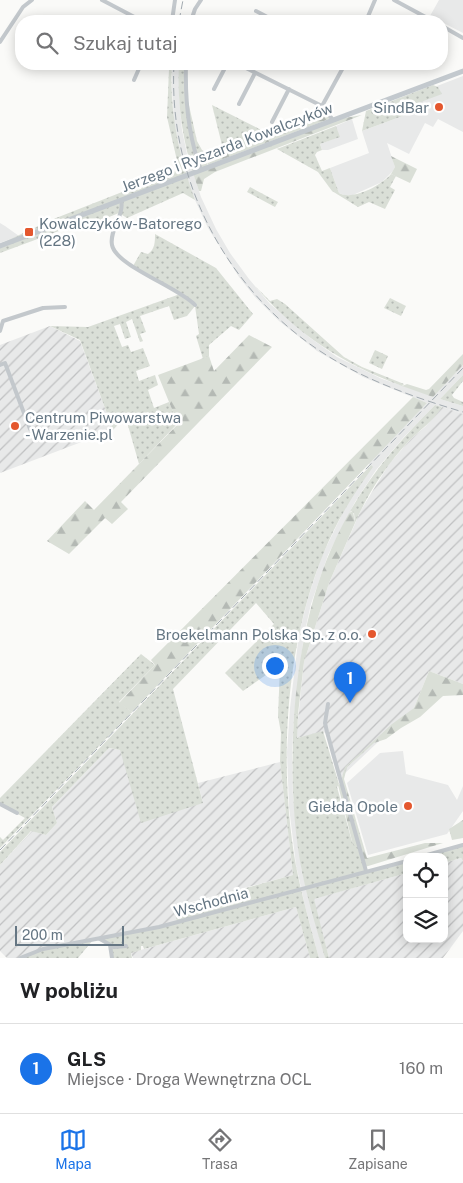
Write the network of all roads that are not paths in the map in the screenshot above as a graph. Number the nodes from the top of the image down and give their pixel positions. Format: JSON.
{"nodes":[{"id":1,"x":32,"y":0,"type":"edge"},
{"id":2,"x":102,"y":0,"type":"edge"},
{"id":3,"x":175,"y":0,"type":"edge"},
{"id":4,"x":201,"y":0,"type":"edge"},
{"id":5,"x":375,"y":0,"type":"edge"},
{"id":6,"x":394,"y":0,"type":"edge"},
{"id":7,"x":256,"y":11,"type":"dead end"},
{"id":8,"x":18,"y":15,"type":"edge"},
{"id":9,"x":131,"y":15,"type":"edge"},
{"id":10,"x":173,"y":15,"type":"edge"},
{"id":11,"x":193,"y":15,"type":"edge"},
{"id":12,"x":264,"y":15,"type":"edge"},
{"id":13,"x":369,"y":15,"type":"edge"},
{"id":14,"x":422,"y":15,"type":"edge"},
{"id":15,"x":15,"y":19,"type":"edge"},
{"id":16,"x":448,"y":29,"type":"edge"},
{"id":17,"x":463,"y":38,"type":"edge"},
{"id":18,"x":0,"y":42,"type":"edge"},
{"id":19,"x":138,"y":70,"type":"edge"},
{"id":20,"x":186,"y":70,"type":"edge"},
{"id":21,"x":224,"y":70,"type":"edge"},
{"id":22,"x":249,"y":70,"type":"edge"},
{"id":23,"x":342,"y":70,"type":"edge"},
{"id":24,"x":463,"y":71,"type":"edge"},
{"id":25,"x":255,"y":73,"type":"junction"},
{"id":26,"x":134,"y":80,"type":"dead end"},
{"id":27,"x":214,"y":89,"type":"dead end"},
{"id":28,"x":288,"y":90,"type":"junction"},
{"id":29,"x":239,"y":104,"type":"dead end"},
{"id":30,"x":322,"y":106,"type":"junction"},
{"id":31,"x":333,"y":120,"type":"junction"},
{"id":32,"x":272,"y":122,"type":"dead end"},
{"id":33,"x":199,"y":171,"type":"junction"},
{"id":34,"x":121,"y":200,"type":"junction"},
{"id":35,"x":0,"y":246,"type":"edge"},
{"id":36,"x":195,"y":305,"type":"dead end"},
{"id":37,"x":65,"y":307,"type":"dead end"},
{"id":38,"x":0,"y":331,"type":"edge"},
{"id":39,"x":0,"y":365,"type":"edge"},
{"id":40,"x":30,"y":429,"type":"dead end"},
{"id":41,"x":328,"y":704,"type":"dead end"},
{"id":42,"x":0,"y":804,"type":"edge"},
{"id":43,"x":17,"y":813,"type":"dead end"},
{"id":44,"x":463,"y":845,"type":"edge"},
{"id":45,"x":434,"y":853,"type":"edge"},
{"id":46,"x":403,"y":861,"type":"edge"},
{"id":47,"x":366,"y":871,"type":"junction"},
{"id":48,"x":100,"y":939,"type":"junction"},
{"id":49,"x":110,"y":946,"type":"junction"},
{"id":50,"x":126,"y":946,"type":"dead end"},
{"id":51,"x":20,"y":958,"type":"edge"},
{"id":52,"x":112,"y":958,"type":"edge"}],
"edges":[{"from":1,"to":8,"type":"street"},
{"from":2,"to":9,"type":"street"},
{"from":3,"to":10,"type":"street"},
{"from":4,"to":11,"type":"street"},
{"from":5,"to":13,"type":"street"},
{"from":6,"to":14,"type":"street"},
{"from":7,"to":12,"type":"street"},
{"from":15,"to":18,"type":"street"},
{"from":16,"to":17,"type":"street"},
{"from":19,"to":26,"type":"street"},
{"from":20,"to":33,"type":"street"},
{"from":21,"to":27,"type":"street"},
{"from":22,"to":25,"type":"street"},
{"from":23,"to":30,"type":"street"},
{"from":24,"to":31,"type":"main road","name":"Jerzego i Ryszarda Kowalczyków"},
{"from":25,"to":28,"type":"street"},
{"from":25,"to":29,"type":"street"},
{"from":28,"to":30,"type":"street"},
{"from":28,"to":32,"type":"street"},
{"from":30,"to":31,"type":"street"},
{"from":31,"to":33,"type":"main road","name":"Jerzego i Ryszarda Kowalczyków"},
{"from":33,"to":34,"type":"main road","name":"Jerzego i Ryszarda Kowalczyków"},
{"from":34,"to":35,"type":"main road","name":"Jerzego i Ryszarda Kowalczyków"},
{"from":34,"to":36,"type":"street"},
{"from":37,"to":38,"type":"street"},
{"from":39,"to":40,"type":"street"},
{"from":41,"to":47,"type":"street"},
{"from":42,"to":43,"type":"street"},
{"from":44,"to":45,"type":"street"},
{"from":46,"to":47,"type":"street","name":"Wschodnia"},
{"from":47,"to":48,"type":"street","name":"Wschodnia"},
{"from":48,"to":49,"type":"street"},
{"from":48,"to":51,"type":"street","name":"Wschodnia"},
{"from":49,"to":50,"type":"street"},
{"from":49,"to":52,"type":"street"}]}
